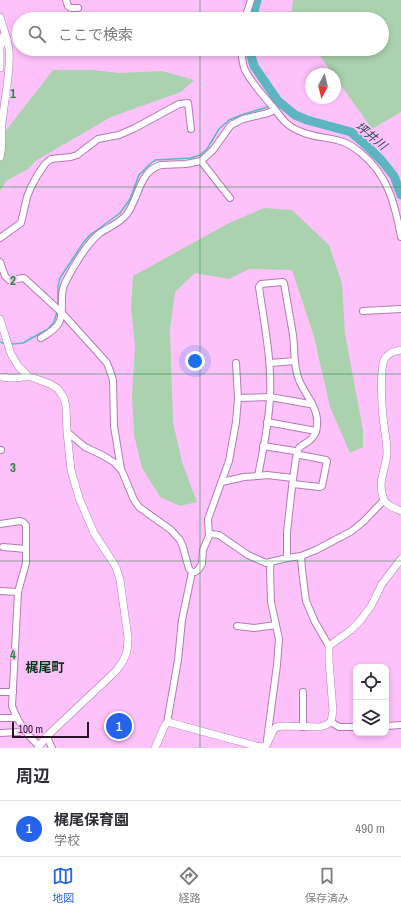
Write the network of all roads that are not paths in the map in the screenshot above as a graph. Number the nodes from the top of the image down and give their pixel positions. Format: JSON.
{"nodes":[{"id":1,"x":66,"y":0,"type":"edge"},
{"id":2,"x":251,"y":0,"type":"edge"},
{"id":3,"x":78,"y":8,"type":"dead end"},
{"id":4,"x":247,"y":12,"type":"edge"},
{"id":5,"x":0,"y":17,"type":"edge"},
{"id":6,"x":4,"y":37,"type":"edge"},
{"id":7,"x":242,"y":56,"type":"edge"},
{"id":8,"x":0,"y":68,"type":"edge"},
{"id":9,"x":274,"y":109,"type":"junction"},
{"id":10,"x":191,"y":129,"type":"dead end"},
{"id":11,"x":0,"y":157,"type":"edge"},
{"id":12,"x":201,"y":161,"type":"junction"},
{"id":13,"x":230,"y":198,"type":"dead end"},
{"id":14,"x":401,"y":237,"type":"edge"},
{"id":15,"x":0,"y":238,"type":"edge"},
{"id":16,"x":0,"y":262,"type":"edge"},
{"id":17,"x":401,"y":309,"type":"edge"},
{"id":18,"x":363,"y":311,"type":"dead end"},
{"id":19,"x":61,"y":312,"type":"junction"},
{"id":20,"x":0,"y":319,"type":"edge"},
{"id":21,"x":41,"y":338,"type":"dead end"},
{"id":22,"x":401,"y":350,"type":"edge"},
{"id":23,"x":295,"y":361,"type":"junction"},
{"id":24,"x":236,"y":363,"type":"dead end"},
{"id":25,"x":270,"y":363,"type":"junction"},
{"id":26,"x":28,"y":376,"type":"junction"},
{"id":27,"x":0,"y":377,"type":"edge"},
{"id":28,"x":238,"y":398,"type":"junction"},
{"id":29,"x":270,"y":398,"type":"junction"},
{"id":30,"x":312,"y":403,"type":"junction"},
{"id":31,"x":267,"y":422,"type":"junction"},
{"id":32,"x":316,"y":431,"type":"junction"},
{"id":33,"x":67,"y":432,"type":"junction"},
{"id":34,"x":264,"y":446,"type":"junction"},
{"id":35,"x":297,"y":453,"type":"junction"},
{"id":36,"x":121,"y":469,"type":"junction"},
{"id":37,"x":258,"y":476,"type":"junction"},
{"id":38,"x":293,"y":481,"type":"junction"},
{"id":39,"x":222,"y":482,"type":"junction"},
{"id":40,"x":384,"y":500,"type":"junction"},
{"id":41,"x":401,"y":511,"type":"edge"},
{"id":42,"x":0,"y":524,"type":"edge"},
{"id":43,"x":209,"y":536,"type":"junction"},
{"id":44,"x":3,"y":547,"type":"dead end"},
{"id":45,"x":26,"y":549,"type":"junction"},
{"id":46,"x":301,"y":556,"type":"junction"},
{"id":47,"x":287,"y":558,"type":"junction"},
{"id":48,"x":401,"y":559,"type":"edge"},
{"id":49,"x":271,"y":562,"type":"junction"},
{"id":50,"x":192,"y":572,"type":"junction"},
{"id":51,"x":0,"y":591,"type":"edge"},
{"id":52,"x":18,"y":592,"type":"junction"},
{"id":53,"x":276,"y":625,"type":"junction"},
{"id":54,"x":237,"y":626,"type":"dead end"},
{"id":55,"x":329,"y":646,"type":"junction"},
{"id":56,"x":0,"y":692,"type":"edge"},
{"id":57,"x":13,"y":692,"type":"junction"},
{"id":58,"x":304,"y":692,"type":"dead end"},
{"id":59,"x":0,"y":718,"type":"edge"},
{"id":60,"x":17,"y":718,"type":"junction"},
{"id":61,"x":331,"y":722,"type":"junction"},
{"id":62,"x":167,"y":723,"type":"junction"},
{"id":63,"x":401,"y":725,"type":"edge"},
{"id":64,"x":389,"y":726,"type":"edge"},
{"id":65,"x":303,"y":727,"type":"junction"},
{"id":66,"x":353,"y":727,"type":"edge"},
{"id":67,"x":24,"y":730,"type":"junction"},
{"id":68,"x":0,"y":733,"type":"edge"},
{"id":69,"x":46,"y":737,"type":"junction"},
{"id":70,"x":38,"y":747,"type":"edge"},
{"id":71,"x":266,"y":747,"type":"edge"},
{"id":72,"x":52,"y":748,"type":"edge"},
{"id":73,"x":155,"y":748,"type":"edge"}],
"edges":[{"from":1,"to":3,"type":"street"},
{"from":2,"to":4,"type":"street"},
{"from":5,"to":6,"type":"street"},
{"from":6,"to":8,"type":"street"},
{"from":6,"to":11,"type":"street"},
{"from":7,"to":9,"type":"street"},
{"from":9,"to":12,"type":"street"},
{"from":9,"to":14,"type":"street"},
{"from":10,"to":15,"type":"street"},
{"from":12,"to":13,"type":"street"},
{"from":12,"to":19,"type":"street"},
{"from":16,"to":19,"type":"street"},
{"from":17,"to":18,"type":"street"},
{"from":19,"to":21,"type":"street"},
{"from":19,"to":36,"type":"street"},
{"from":20,"to":26,"type":"street"},
{"from":22,"to":40,"type":"street"},
{"from":23,"to":25,"type":"street"},
{"from":23,"to":25,"type":"street"},
{"from":23,"to":30,"type":"street"},
{"from":24,"to":28,"type":"street"},
{"from":25,"to":29,"type":"street"},
{"from":26,"to":27,"type":"street"},
{"from":26,"to":33,"type":"street"},
{"from":28,"to":29,"type":"street"},
{"from":28,"to":39,"type":"street"},
{"from":29,"to":30,"type":"street"},
{"from":29,"to":31,"type":"street"},
{"from":30,"to":32,"type":"street"},
{"from":31,"to":32,"type":"street"},
{"from":31,"to":34,"type":"street"},
{"from":32,"to":35,"type":"street"},
{"from":33,"to":36,"type":"street"},
{"from":33,"to":69,"type":"street"},
{"from":34,"to":35,"type":"street"},
{"from":34,"to":37,"type":"street"},
{"from":35,"to":38,"type":"street"},
{"from":35,"to":38,"type":"street"},
{"from":36,"to":50,"type":"street"},
{"from":37,"to":38,"type":"street"},
{"from":37,"to":39,"type":"street"},
{"from":38,"to":47,"type":"street"},
{"from":39,"to":43,"type":"street"},
{"from":40,"to":41,"type":"street"},
{"from":40,"to":46,"type":"street"},
{"from":42,"to":45,"type":"street"},
{"from":43,"to":49,"type":"street"},
{"from":43,"to":50,"type":"street"},
{"from":44,"to":45,"type":"street"},
{"from":45,"to":52,"type":"street"},
{"from":46,"to":47,"type":"street"},
{"from":46,"to":55,"type":"street"},
{"from":47,"to":49,"type":"street"},
{"from":48,"to":55,"type":"street"},
{"from":49,"to":53,"type":"street"},
{"from":50,"to":62,"type":"street"},
{"from":51,"to":52,"type":"street"},
{"from":52,"to":57,"type":"street"},
{"from":53,"to":54,"type":"street"},
{"from":53,"to":71,"type":"street"},
{"from":55,"to":61,"type":"street"},
{"from":56,"to":57,"type":"street"},
{"from":57,"to":60,"type":"street"},
{"from":58,"to":65,"type":"street"},
{"from":59,"to":60,"type":"street"},
{"from":60,"to":67,"type":"street"},
{"from":61,"to":65,"type":"street"},
{"from":61,"to":66,"type":"street"},
{"from":62,"to":71,"type":"street"},
{"from":62,"to":73,"type":"street"},
{"from":63,"to":64,"type":"street"},
{"from":65,"to":71,"type":"street"},
{"from":67,"to":68,"type":"street"},
{"from":67,"to":70,"type":"street"},
{"from":69,"to":70,"type":"street"},
{"from":69,"to":72,"type":"street"}]}
